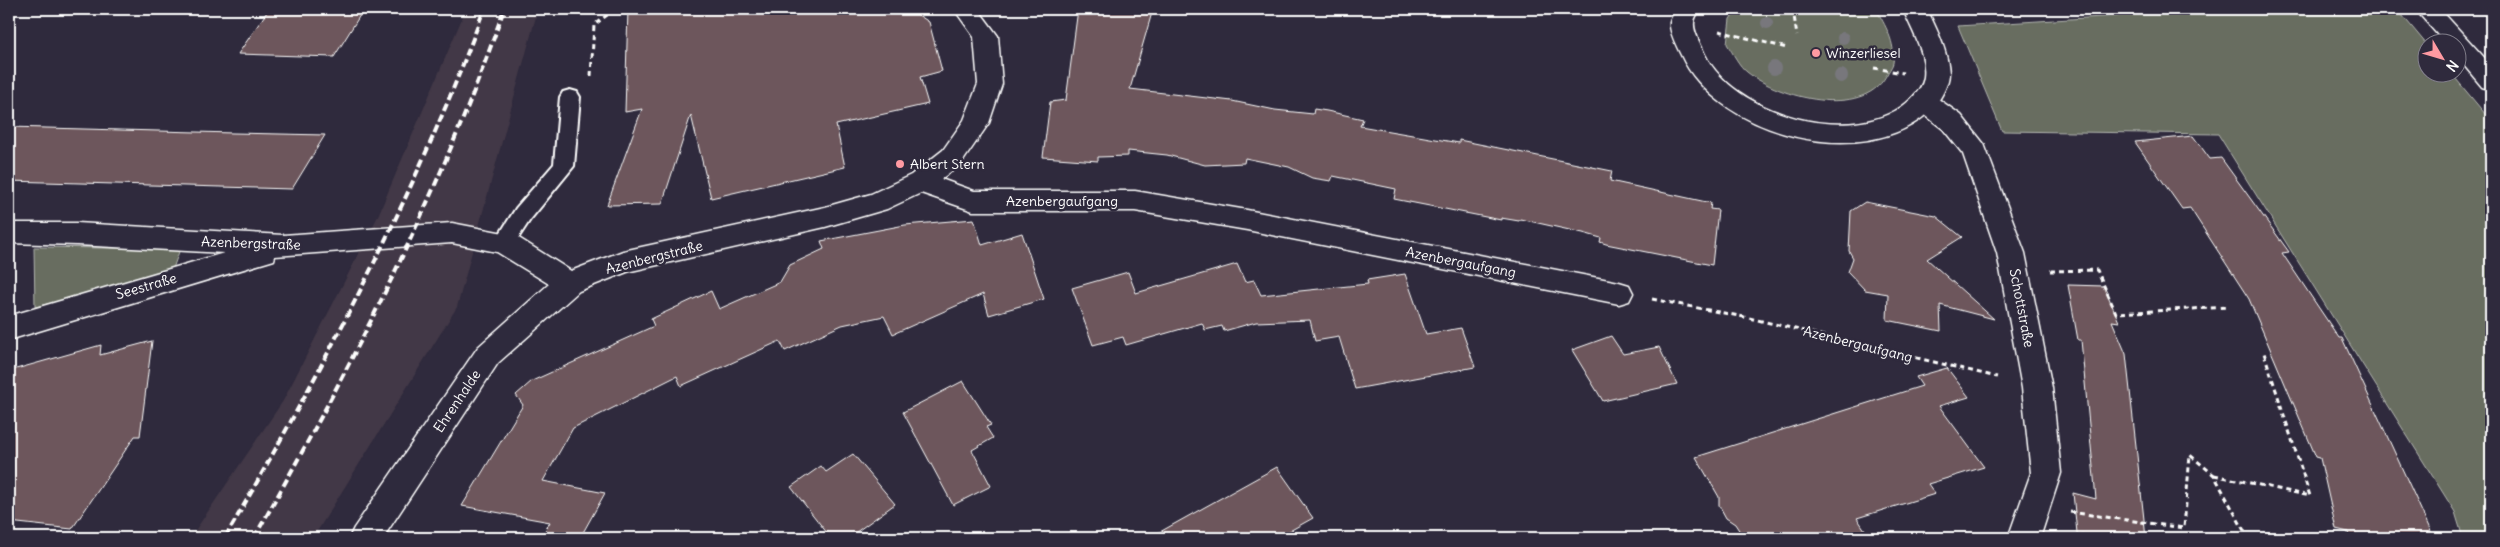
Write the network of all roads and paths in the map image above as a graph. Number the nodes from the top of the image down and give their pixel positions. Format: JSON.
{"nodes":[{"id":1,"x":615,"y":9,"type":"edge"},
{"id":2,"x":966,"y":9,"type":"edge"},
{"id":3,"x":1688,"y":9,"type":"edge"},
{"id":4,"x":1793,"y":9,"type":"edge"},
{"id":5,"x":1915,"y":9,"type":"edge"},
{"id":6,"x":2427,"y":9,"type":"edge"},
{"id":7,"x":1718,"y":31,"type":"dead end"},
{"id":8,"x":2447,"y":32,"type":"edge"},
{"id":9,"x":1797,"y":36,"type":"dead end"},
{"id":10,"x":1788,"y":48,"type":"dead end"},
{"id":11,"x":2468,"y":55,"type":"edge"},
{"id":12,"x":2491,"y":81,"type":"edge"},
{"id":13,"x":570,"y":96,"type":"joint"},
{"id":14,"x":1924,"y":102,"type":"junction"},
{"id":15,"x":920,"y":182,"type":"junction"},
{"id":16,"x":9,"y":233,"type":"edge"},
{"id":17,"x":504,"y":243,"type":"junction"},
{"id":18,"x":283,"y":246,"type":"junction"},
{"id":19,"x":2015,"y":272,"type":"junction"},
{"id":20,"x":569,"y":283,"type":"junction"},
{"id":21,"x":1619,"y":293,"type":"joint"},
{"id":22,"x":2228,"y":307,"type":"dead end"},
{"id":23,"x":9,"y":328,"type":"edge"},
{"id":24,"x":2264,"y":353,"type":"dead end"},
{"id":25,"x":1999,"y":378,"type":"dead end"},
{"id":26,"x":2214,"y":475,"type":"junction"},
{"id":27,"x":2035,"y":508,"type":"junction"},
{"id":28,"x":365,"y":538,"type":"edge"},
{"id":29,"x":2024,"y":538,"type":"edge"},
{"id":30,"x":2248,"y":538,"type":"edge"}],
"edges":[{"from":1,"to":13,"type":"path"},
{"from":2,"to":15,"type":"street","name":"Azenbergstraße"},
{"from":3,"to":14,"type":"street"},
{"from":4,"to":9,"type":"path"},
{"from":5,"to":14,"type":"street"},
{"from":6,"to":8,"type":"street"},
{"from":7,"to":10,"type":"path"},
{"from":11,"to":12,"type":"street"},
{"from":13,"to":17,"type":"lane"},
{"from":14,"to":19,"type":"street","name":"Schottstraße"},
{"from":15,"to":20,"type":"street","name":"Azenbergstraße"},
{"from":15,"to":21,"type":"street","name":"Azenbergaufgang"},
{"from":16,"to":18,"type":"street","name":"Azenbergstraße"},
{"from":17,"to":18,"type":"street","name":"Azenbergstraße"},
{"from":17,"to":20,"type":"street","name":"Azenbergstraße"},
{"from":18,"to":23,"type":"street","name":"Seestraße"},
{"from":19,"to":22,"type":"path"},
{"from":19,"to":27,"type":"street","name":"Schottstraße"},
{"from":20,"to":28,"type":"street","name":"Ehrenhalde"},
{"from":21,"to":25,"type":"path","name":"Azenbergaufgang"},
{"from":24,"to":26,"type":"path"},
{"from":26,"to":27,"type":"path"},
{"from":26,"to":30,"type":"path"},
{"from":27,"to":29,"type":"street","name":"Schottstraße"}]}
